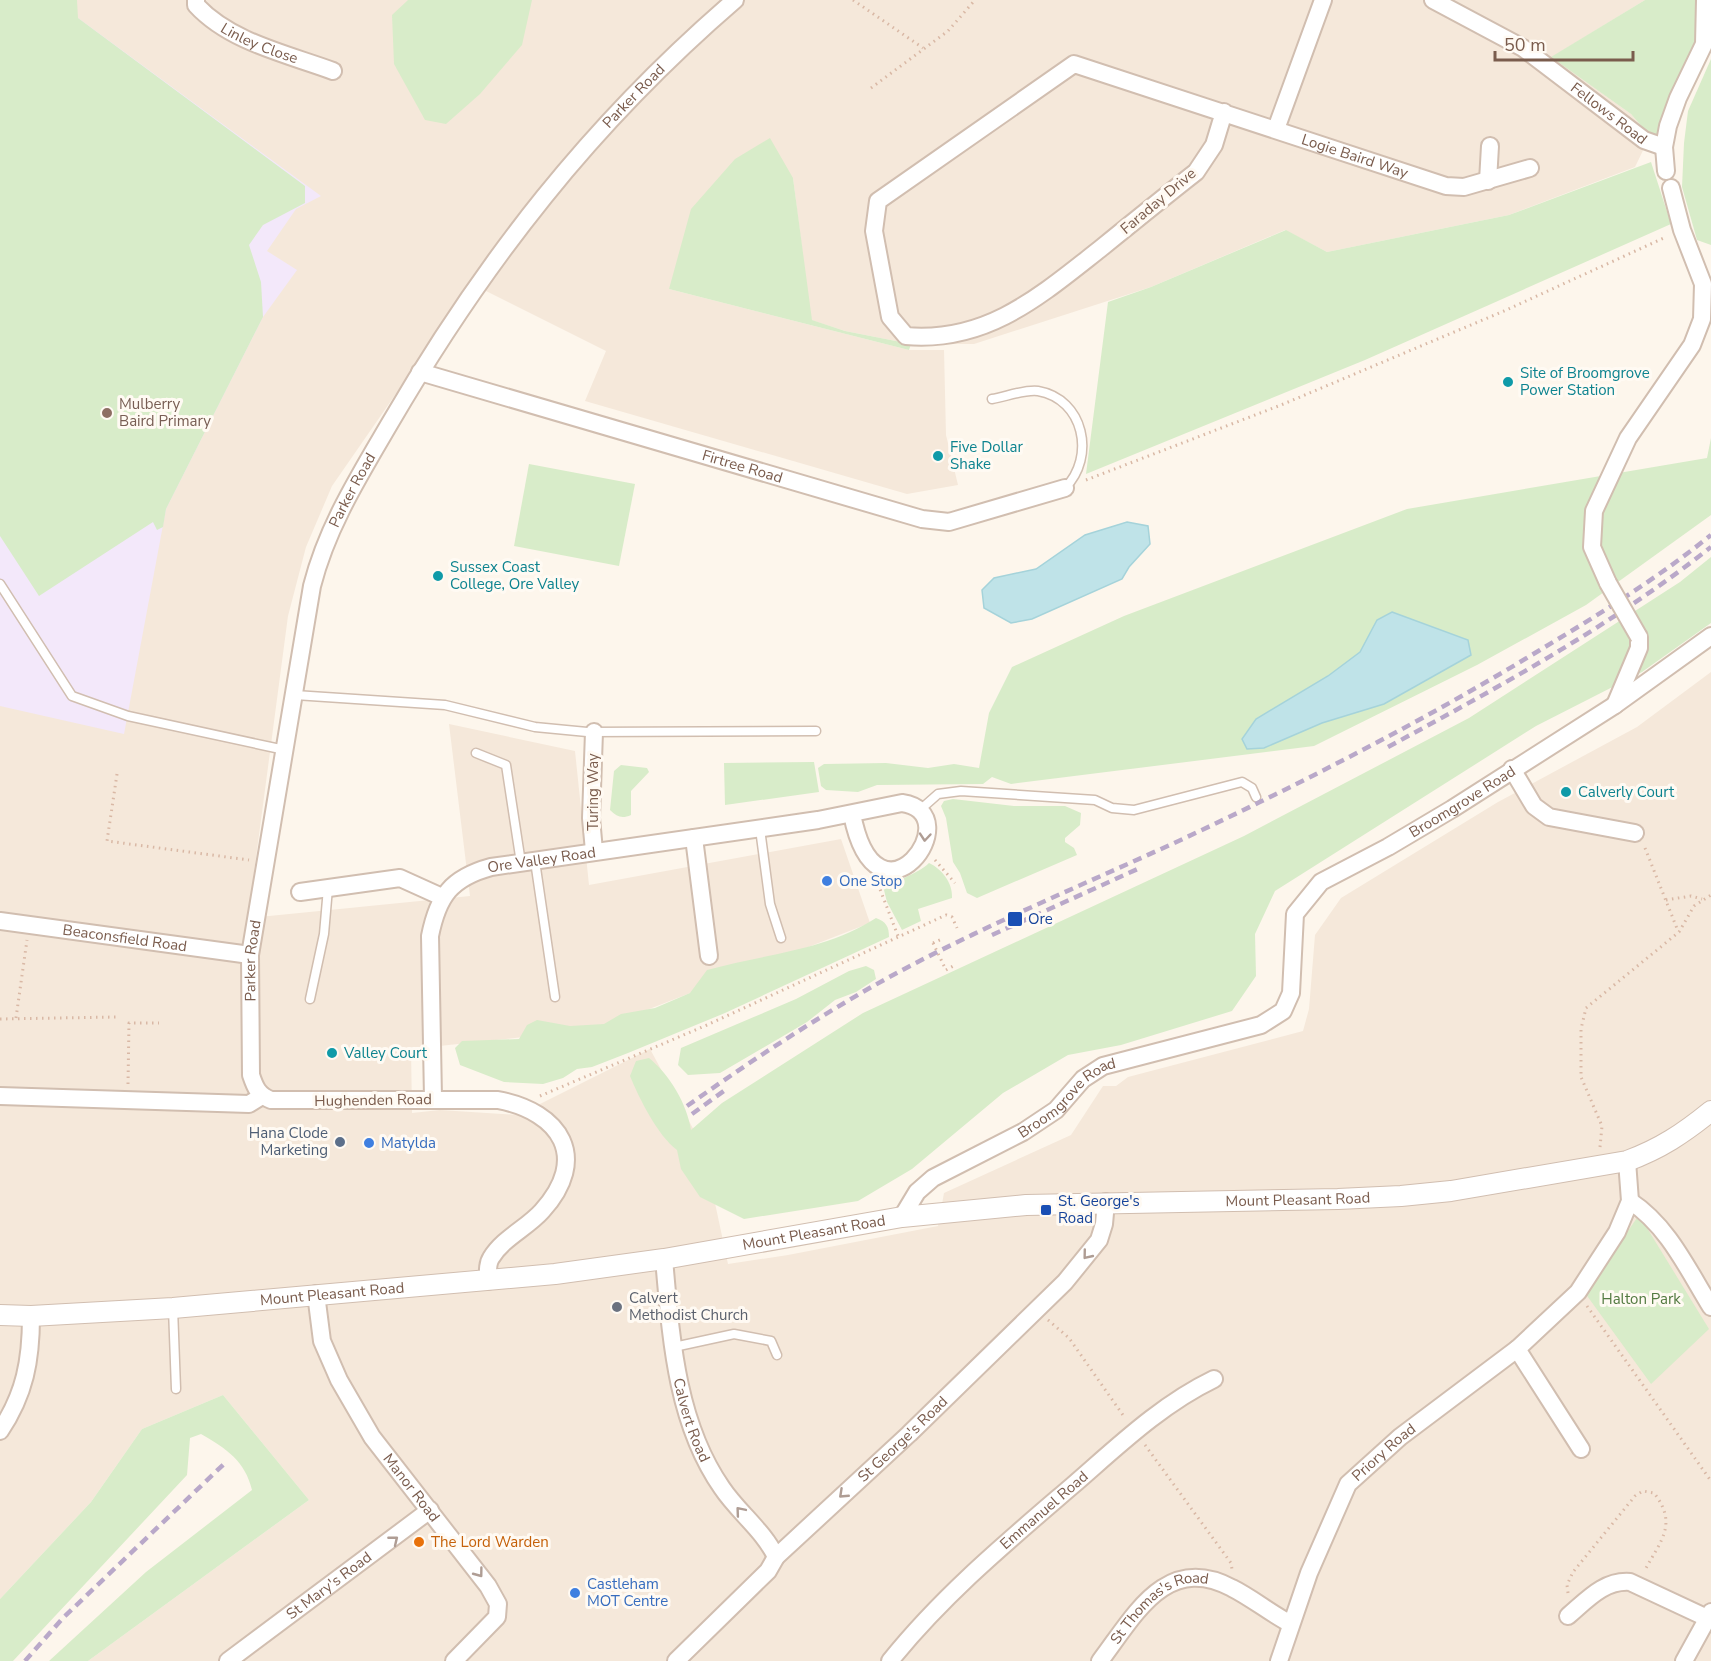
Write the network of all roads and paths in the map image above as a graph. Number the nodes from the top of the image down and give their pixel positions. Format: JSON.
{"nodes":[{"id":1,"x":196,"y":0,"type":"edge"},
{"id":2,"x":735,"y":0,"type":"edge"},
{"id":3,"x":853,"y":0,"type":"edge"},
{"id":4,"x":975,"y":0,"type":"edge"},
{"id":5,"x":1323,"y":0,"type":"edge"},
{"id":6,"x":1433,"y":0,"type":"edge"},
{"id":7,"x":1705,"y":0,"type":"edge"},
{"id":8,"x":923,"y":48,"type":"junction"},
{"id":9,"x":333,"y":71,"type":"dead end"},
{"id":10,"x":871,"y":88,"type":"dead end"},
{"id":11,"x":1224,"y":112,"type":"junction"},
{"id":12,"x":1276,"y":129,"type":"junction"},
{"id":13,"x":1490,"y":146,"type":"dead end"},
{"id":14,"x":1664,"y":147,"type":"junction"},
{"id":15,"x":1530,"y":168,"type":"dead end"},
{"id":16,"x":1666,"y":171,"type":"dead end"},
{"id":17,"x":1488,"y":181,"type":"junction"},
{"id":18,"x":1671,"y":188,"type":"dead end"},
{"id":19,"x":1682,"y":230,"type":"junction"},
{"id":20,"x":420,"y":372,"type":"junction"},
{"id":21,"x":992,"y":399,"type":"dead end"},
{"id":22,"x":1065,"y":488,"type":"junction"},
{"id":23,"x":0,"y":584,"type":"edge"},
{"id":24,"x":1711,"y":636,"type":"edge"},
{"id":25,"x":295,"y":695,"type":"junction"},
{"id":26,"x":1615,"y":705,"type":"junction"},
{"id":27,"x":816,"y":731,"type":"dead end"},
{"id":28,"x":594,"y":732,"type":"junction"},
{"id":29,"x":285,"y":750,"type":"junction"},
{"id":30,"x":476,"y":753,"type":"dead end"},
{"id":31,"x":1512,"y":769,"type":"junction"},
{"id":32,"x":117,"y":774,"type":"dead end"},
{"id":33,"x":1256,"y":797,"type":"dead end"},
{"id":34,"x":921,"y":809,"type":"junction"},
{"id":35,"x":852,"y":814,"type":"junction"},
{"id":36,"x":760,"y":829,"type":"junction"},
{"id":37,"x":1635,"y":833,"type":"joint"},
{"id":38,"x":694,"y":838,"type":"junction"},
{"id":39,"x":594,"y":851,"type":"junction"},
{"id":40,"x":922,"y":851,"type":"junction"},
{"id":41,"x":265,"y":862,"type":"junction"},
{"id":42,"x":528,"y":862,"type":"junction"},
{"id":43,"x":879,"y":867,"type":"junction"},
{"id":44,"x":955,"y":884,"type":"dead end"},
{"id":45,"x":328,"y":888,"type":"junction"},
{"id":46,"x":300,"y":892,"type":"dead end"},
{"id":47,"x":1711,"y":895,"type":"edge"},
{"id":48,"x":442,"y":897,"type":"junction"},
{"id":49,"x":1702,"y":899,"type":"junction"},
{"id":50,"x":1666,"y":900,"type":"junction"},
{"id":51,"x":0,"y":921,"type":"edge"},
{"id":52,"x":28,"y":925,"type":"junction"},
{"id":53,"x":957,"y":928,"type":"dead end"},
{"id":54,"x":1679,"y":932,"type":"junction"},
{"id":55,"x":898,"y":937,"type":"junction"},
{"id":56,"x":781,"y":938,"type":"dead end"},
{"id":57,"x":942,"y":939,"type":"dead end"},
{"id":58,"x":250,"y":955,"type":"junction"},
{"id":59,"x":709,"y":956,"type":"dead end"},
{"id":60,"x":955,"y":965,"type":"dead end"},
{"id":61,"x":555,"y":997,"type":"dead end"},
{"id":62,"x":310,"y":999,"type":"dead end"},
{"id":63,"x":116,"y":1017,"type":"dead end"},
{"id":64,"x":16,"y":1018,"type":"junction"},
{"id":65,"x":0,"y":1019,"type":"edge"},
{"id":66,"x":159,"y":1023,"type":"dead end"},
{"id":67,"x":0,"y":1096,"type":"edge"},
{"id":68,"x":262,"y":1096,"type":"junction"},
{"id":69,"x":433,"y":1098,"type":"junction"},
{"id":70,"x":128,"y":1101,"type":"junction"},
{"id":71,"x":522,"y":1104,"type":"junction"},
{"id":72,"x":1711,"y":1111,"type":"edge"},
{"id":73,"x":1627,"y":1161,"type":"junction"},
{"id":74,"x":1598,"y":1167,"type":"junction"},
{"id":75,"x":1630,"y":1201,"type":"junction"},
{"id":76,"x":1106,"y":1202,"type":"junction"},
{"id":77,"x":902,"y":1217,"type":"junction"},
{"id":78,"x":664,"y":1259,"type":"junction"},
{"id":79,"x":488,"y":1281,"type":"junction"},
{"id":80,"x":1578,"y":1292,"type":"junction"},
{"id":81,"x":316,"y":1294,"type":"junction"},
{"id":82,"x":1711,"y":1307,"type":"edge"},
{"id":83,"x":173,"y":1308,"type":"junction"},
{"id":84,"x":0,"y":1315,"type":"edge"},
{"id":85,"x":31,"y":1316,"type":"junction"},
{"id":86,"x":674,"y":1347,"type":"junction"},
{"id":87,"x":1517,"y":1349,"type":"junction"},
{"id":88,"x":777,"y":1355,"type":"dead end"},
{"id":89,"x":1214,"y":1379,"type":"dead end"},
{"id":90,"x":176,"y":1389,"type":"dead end"},
{"id":91,"x":0,"y":1431,"type":"edge"},
{"id":92,"x":1581,"y":1449,"type":"dead end"},
{"id":93,"x":1711,"y":1481,"type":"edge"},
{"id":94,"x":430,"y":1510,"type":"junction"},
{"id":95,"x":776,"y":1557,"type":"junction"},
{"id":96,"x":1638,"y":1585,"type":"junction"},
{"id":97,"x":1572,"y":1613,"type":"joint"},
{"id":98,"x":1709,"y":1615,"type":"edge"},
{"id":99,"x":1291,"y":1624,"type":"junction"},
{"id":100,"x":228,"y":1661,"type":"edge"},
{"id":101,"x":454,"y":1661,"type":"edge"},
{"id":102,"x":676,"y":1661,"type":"edge"},
{"id":103,"x":890,"y":1661,"type":"edge"},
{"id":104,"x":1100,"y":1661,"type":"edge"},
{"id":105,"x":1279,"y":1661,"type":"edge"},
{"id":106,"x":1684,"y":1661,"type":"edge"}],
"edges":[{"from":1,"to":9,"type":"street","name":"Linley Close"},
{"from":2,"to":20,"type":"street","name":"Parker Road"},
{"from":3,"to":8,"type":"path"},
{"from":4,"to":8,"type":"path"},
{"from":5,"to":12,"type":"street"},
{"from":6,"to":14,"type":"street","name":"Fellows Road"},
{"from":7,"to":14,"type":"street"},
{"from":8,"to":10,"type":"path"},
{"from":11,"to":11,"type":"street","name":"Faraday Drive"},
{"from":11,"to":12,"type":"street","name":"Logie Baird Way"},
{"from":12,"to":17,"type":"street","name":"Logie Baird Way"},
{"from":13,"to":17,"type":"street"},
{"from":14,"to":16,"type":"street"},
{"from":15,"to":17,"type":"street","name":"Logie Baird Way"},
{"from":18,"to":19,"type":"street"},
{"from":19,"to":22,"type":"path"},
{"from":19,"to":26,"type":"street","bridge":true},
{"from":20,"to":22,"type":"street","name":"Firtree Road"},
{"from":20,"to":25,"type":"street","name":"Parker Road"},
{"from":21,"to":22,"type":"lane"},
{"from":23,"to":29,"type":"lane"},
{"from":24,"to":26,"type":"street","name":"Broomgrove Road"},
{"from":25,"to":28,"type":"lane"},
{"from":25,"to":29,"type":"street","name":"Parker Road"},
{"from":26,"to":31,"type":"street","name":"Broomgrove Road"},
{"from":27,"to":28,"type":"lane"},
{"from":28,"to":39,"type":"street","name":"Turing Way"},
{"from":29,"to":41,"type":"street","name":"Parker Road"},
{"from":30,"to":42,"type":"lane"},
{"from":31,"to":37,"type":"street"},
{"from":31,"to":77,"type":"street","name":"Broomgrove Road"},
{"from":32,"to":41,"type":"path"},
{"from":33,"to":34,"type":"lane"},
{"from":34,"to":35,"type":"street","name":"Ore Valley Road"},
{"from":34,"to":40,"type":"street","one_way":true},
{"from":35,"to":36,"type":"street","name":"Ore Valley Road"},
{"from":35,"to":43,"type":"street"},
{"from":36,"to":38,"type":"street","name":"Ore Valley Road"},
{"from":36,"to":56,"type":"lane"},
{"from":37,"to":50,"type":"path"},
{"from":38,"to":39,"type":"street","name":"Ore Valley Road"},
{"from":38,"to":59,"type":"street"},
{"from":39,"to":42,"type":"street","name":"Ore Valley Road"},
{"from":40,"to":43,"type":"street"},
{"from":40,"to":44,"type":"path"},
{"from":41,"to":58,"type":"street","name":"Parker Road"},
{"from":42,"to":48,"type":"street","name":"Ore Valley Road"},
{"from":42,"to":61,"type":"lane"},
{"from":43,"to":55,"type":"path"},
{"from":45,"to":46,"type":"street"},
{"from":45,"to":48,"type":"street"},
{"from":45,"to":62,"type":"lane"},
{"from":47,"to":49,"type":"path"},
{"from":48,"to":69,"type":"street","name":"Ore Valley Road"},
{"from":49,"to":50,"type":"path"},
{"from":49,"to":54,"type":"path"},
{"from":50,"to":54,"type":"path"},
{"from":51,"to":52,"type":"street","name":"Beaconsfield Road"},
{"from":52,"to":58,"type":"street","name":"Beaconsfield Road"},
{"from":52,"to":64,"type":"path"},
{"from":53,"to":55,"type":"path"},
{"from":54,"to":74,"type":"path"},
{"from":55,"to":71,"type":"path"},
{"from":57,"to":60,"type":"path","bridge":true},
{"from":58,"to":68,"type":"street","name":"Parker Road"},
{"from":63,"to":64,"type":"path"},
{"from":64,"to":65,"type":"path"},
{"from":66,"to":70,"type":"path"},
{"from":67,"to":70,"type":"street","name":"Hughenden Road"},
{"from":68,"to":69,"type":"street","name":"Hughenden Road"},
{"from":68,"to":70,"type":"street","name":"Hughenden Road"},
{"from":69,"to":71,"type":"street","name":"Hughenden Road"},
{"from":71,"to":79,"type":"street","name":"Hughenden Road"},
{"from":72,"to":73,"type":"street"},
{"from":73,"to":74,"type":"street","name":"Mount Pleasant Road"},
{"from":73,"to":75,"type":"street","name":"Priory Road"},
{"from":74,"to":76,"type":"street","name":"Mount Pleasant Road"},
{"from":75,"to":80,"type":"street","name":"Priory Road"},
{"from":75,"to":82,"type":"street"},
{"from":76,"to":77,"type":"street","name":"Mount Pleasant Road"},
{"from":76,"to":95,"type":"street","name":"St George's Road","one_way":true},
{"from":77,"to":78,"type":"street","name":"Mount Pleasant Road"},
{"from":78,"to":79,"type":"street","name":"Mount Pleasant Road"},
{"from":78,"to":86,"type":"street","name":"Calvert Road"},
{"from":79,"to":81,"type":"street","name":"Mount Pleasant Road"},
{"from":80,"to":87,"type":"street","name":"Priory Road"},
{"from":80,"to":93,"type":"path"},
{"from":81,"to":83,"type":"street","name":"Mount Pleasant Road"},
{"from":81,"to":94,"type":"street","name":"Manor Road"},
{"from":83,"to":85,"type":"street","name":"Mount Pleasant Road"},
{"from":83,"to":90,"type":"lane"},
{"from":84,"to":85,"type":"street","name":"Mount Pleasant Road"},
{"from":85,"to":91,"type":"street"},
{"from":86,"to":88,"type":"lane"},
{"from":95,"to":86,"type":"street","name":"Calvert Road","one_way":true},
{"from":87,"to":92,"type":"street"},
{"from":87,"to":99,"type":"street","name":"Priory Road"},
{"from":89,"to":103,"type":"street","name":"Emmanuel Road"},
{"from":100,"to":94,"type":"street","name":"St Mary's Road","one_way":true},
{"from":94,"to":101,"type":"street","name":"Manor Road","one_way":true},
{"from":95,"to":102,"type":"street","name":"St George's Road"},
{"from":96,"to":97,"type":"street"},
{"from":96,"to":97,"type":"path"},
{"from":96,"to":98,"type":"street"},
{"from":98,"to":106,"type":"street"},
{"from":99,"to":104,"type":"street","name":"St Thomas's Road"},
{"from":99,"to":105,"type":"street","name":"Priory Road"}]}
